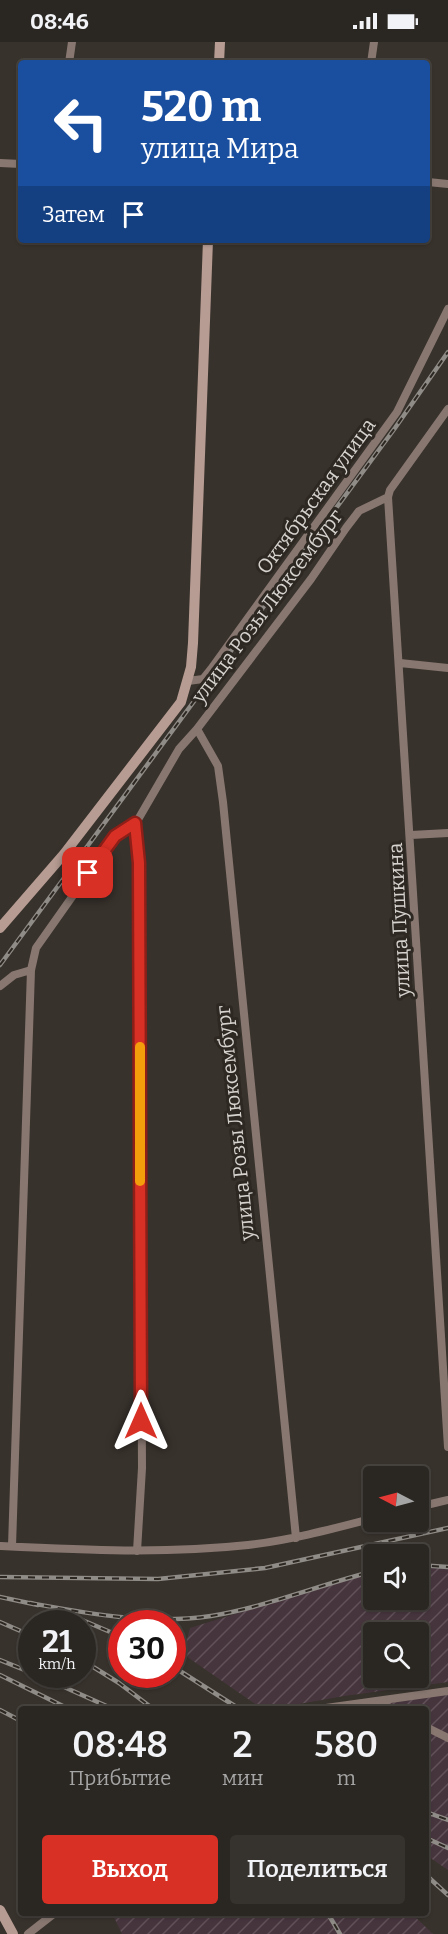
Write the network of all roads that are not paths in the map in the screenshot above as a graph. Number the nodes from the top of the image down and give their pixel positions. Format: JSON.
{"nodes":[{"id":1,"x":72,"y":42,"type":"edge"},
{"id":2,"x":220,"y":42,"type":"edge"},
{"id":3,"x":374,"y":42,"type":"edge"},
{"id":4,"x":69,"y":60,"type":"edge"},
{"id":5,"x":219,"y":60,"type":"edge"},
{"id":6,"x":371,"y":60,"type":"edge"},
{"id":7,"x":0,"y":163,"type":"edge"},
{"id":8,"x":18,"y":164,"type":"edge"},
{"id":9,"x":430,"y":182,"type":"edge"},
{"id":10,"x":448,"y":184,"type":"edge"},
{"id":11,"x":208,"y":243,"type":"edge"},
{"id":12,"x":448,"y":309,"type":"edge"},
{"id":13,"x":448,"y":410,"type":"edge"},
{"id":14,"x":388,"y":497,"type":"junction"},
{"id":15,"x":400,"y":663,"type":"junction"},
{"id":16,"x":448,"y":668,"type":"edge"},
{"id":17,"x":188,"y":681,"type":"junction"},
{"id":18,"x":197,"y":729,"type":"junction"},
{"id":19,"x":135,"y":823,"type":"junction"},
{"id":20,"x":448,"y":833,"type":"edge"},
{"id":21,"x":411,"y":835,"type":"junction"},
{"id":22,"x":0,"y":928,"type":"edge"},
{"id":23,"x":31,"y":970,"type":"junction"},
{"id":24,"x":0,"y":986,"type":"edge"},
{"id":25,"x":448,"y":1447,"type":"edge"},
{"id":26,"x":448,"y":1500,"type":"edge"},
{"id":27,"x":429,"y":1504,"type":"edge"},
{"id":28,"x":363,"y":1521,"type":"edge"},
{"id":29,"x":296,"y":1538,"type":"junction"},
{"id":30,"x":0,"y":1546,"type":"edge"},
{"id":31,"x":12,"y":1546,"type":"junction"},
{"id":32,"x":137,"y":1551,"type":"junction"},
{"id":33,"x":448,"y":1691,"type":"edge"},
{"id":34,"x":379,"y":1702,"type":"junction"},
{"id":35,"x":344,"y":1706,"type":"edge"},
{"id":36,"x":387,"y":1706,"type":"edge"},
{"id":37,"x":429,"y":1728,"type":"edge"},
{"id":38,"x":448,"y":1738,"type":"edge"},
{"id":39,"x":0,"y":1910,"type":"edge"},
{"id":40,"x":51,"y":1916,"type":"edge"},
{"id":41,"x":13,"y":1934,"type":"edge"},
{"id":42,"x":28,"y":1934,"type":"edge"}],
"edges":[{"from":1,"to":4,"type":"street"},
{"from":2,"to":5,"type":"main road"},
{"from":3,"to":6,"type":"street"},
{"from":7,"to":8,"type":"street"},
{"from":9,"to":10,"type":"street"},
{"from":11,"to":17,"type":"main road","name":"улица Розы Люксембург"},
{"from":12,"to":17,"type":"street","name":"Октябрьская улица"},
{"from":13,"to":14,"type":"street"},
{"from":14,"to":15,"type":"street","name":"улица Пушкина"},
{"from":14,"to":18,"type":"street","name":"улица Розы Люксембург"},
{"from":15,"to":16,"type":"street"},
{"from":15,"to":21,"type":"street","name":"улица Пушкина"},
{"from":17,"to":22,"type":"main road","name":"улица Розы Люксембург"},
{"from":18,"to":19,"type":"street"},
{"from":18,"to":29,"type":"street","name":"улица Розы Люксембург"},
{"from":19,"to":23,"type":"street"},
{"from":19,"to":32,"type":"street"},
{"from":20,"to":21,"type":"street"},
{"from":21,"to":25,"type":"street","name":"улица Пушкина"},
{"from":23,"to":24,"type":"street"},
{"from":23,"to":31,"type":"street"},
{"from":26,"to":27,"type":"street"},
{"from":28,"to":29,"type":"street"},
{"from":29,"to":32,"type":"street"},
{"from":30,"to":31,"type":"street"},
{"from":31,"to":32,"type":"street"},
{"from":33,"to":34,"type":"street"},
{"from":34,"to":35,"type":"street"},
{"from":34,"to":36,"type":"street"},
{"from":37,"to":38,"type":"street"},
{"from":39,"to":41,"type":"main road"},
{"from":40,"to":42,"type":"street"}]}
